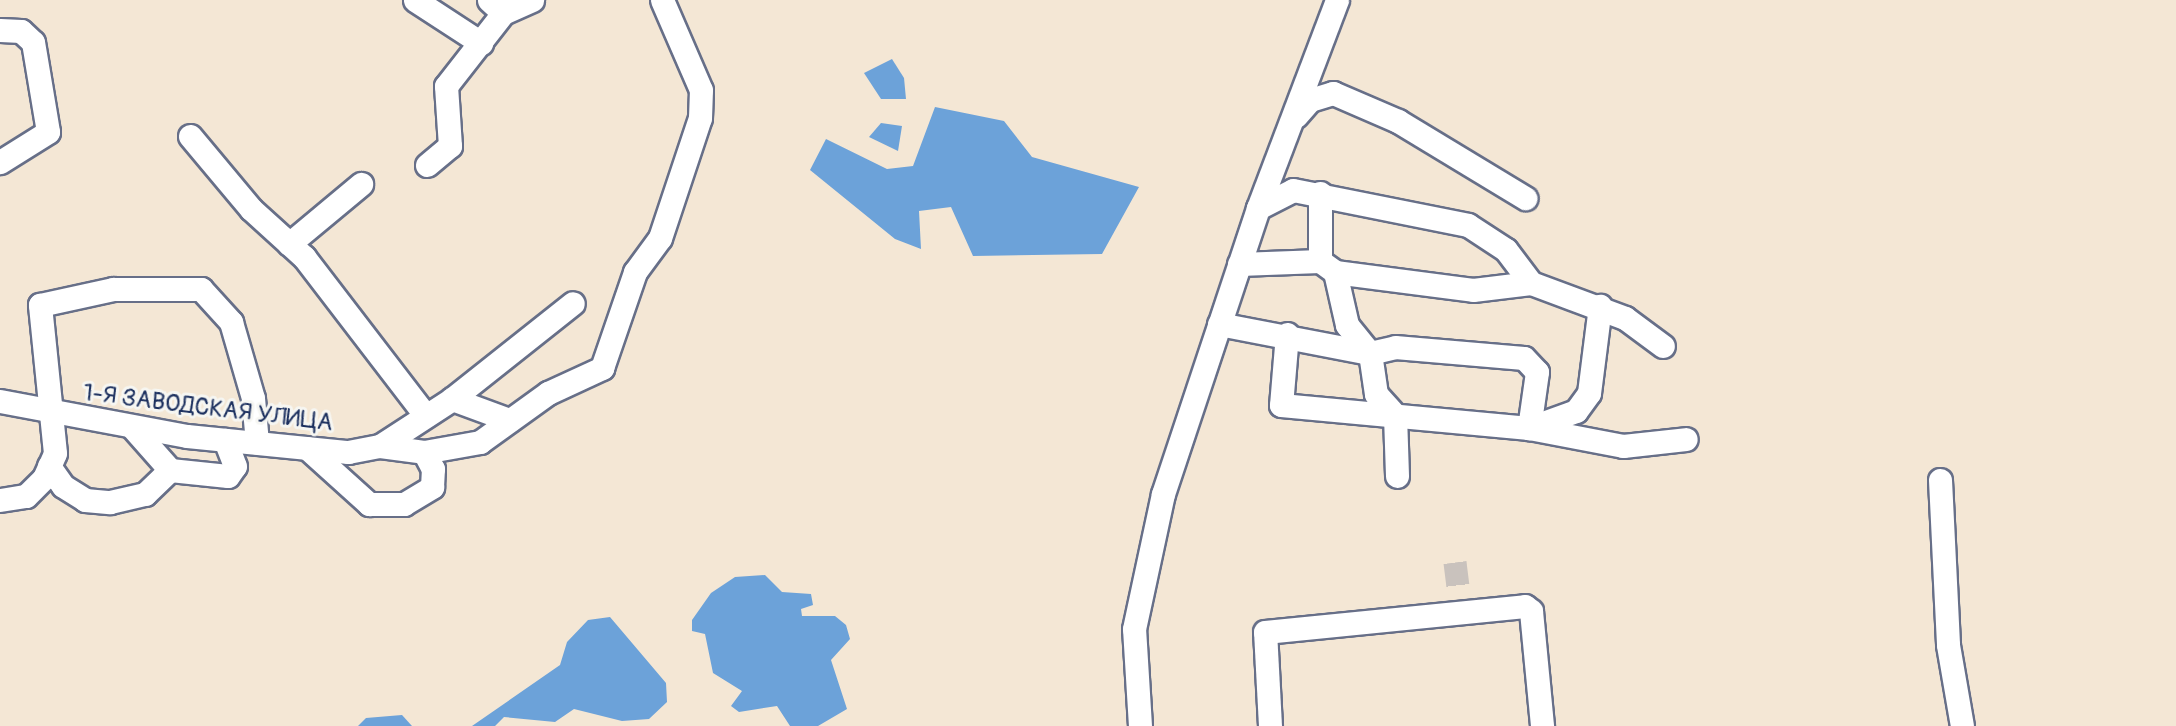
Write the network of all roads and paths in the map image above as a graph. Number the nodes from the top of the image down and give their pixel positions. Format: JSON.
{"nodes":[{"id":1,"x":415,"y":0,"type":"edge"},
{"id":2,"x":532,"y":0,"type":"edge"},
{"id":3,"x":662,"y":0,"type":"edge"},
{"id":4,"x":1337,"y":0,"type":"edge"},
{"id":5,"x":496,"y":7,"type":"edge"},
{"id":6,"x":0,"y":30,"type":"edge"},
{"id":7,"x":481,"y":43,"type":"junction"},
{"id":8,"x":1292,"y":121,"type":"junction"},
{"id":9,"x":190,"y":135,"type":"dead end"},
{"id":10,"x":0,"y":162,"type":"edge"},
{"id":11,"x":426,"y":165,"type":"dead end"},
{"id":12,"x":361,"y":184,"type":"dead end"},
{"id":13,"x":1320,"y":193,"type":"junction"},
{"id":14,"x":1525,"y":198,"type":"dead end"},
{"id":15,"x":1258,"y":208,"type":"junction"},
{"id":16,"x":289,"y":244,"type":"junction"},
{"id":17,"x":1239,"y":264,"type":"junction"},
{"id":18,"x":1328,"y":266,"type":"junction"},
{"id":19,"x":1531,"y":283,"type":"junction"},
{"id":20,"x":573,"y":303,"type":"dead end"},
{"id":21,"x":1600,"y":306,"type":"junction"},
{"id":22,"x":1219,"y":324,"type":"junction"},
{"id":23,"x":1287,"y":334,"type":"junction"},
{"id":24,"x":1663,"y":346,"type":"dead end"},
{"id":25,"x":1370,"y":353,"type":"junction"},
{"id":26,"x":452,"y":399,"type":"junction"},
{"id":27,"x":0,"y":401,"type":"edge"},
{"id":28,"x":55,"y":414,"type":"junction"},
{"id":29,"x":1395,"y":415,"type":"junction"},
{"id":30,"x":426,"y":416,"type":"junction"},
{"id":31,"x":509,"y":420,"type":"junction"},
{"id":32,"x":132,"y":427,"type":"junction"},
{"id":33,"x":1529,"y":428,"type":"junction"},
{"id":34,"x":1686,"y":439,"type":"dead end"},
{"id":35,"x":225,"y":440,"type":"junction"},
{"id":36,"x":257,"y":443,"type":"junction"},
{"id":37,"x":380,"y":446,"type":"junction"},
{"id":38,"x":307,"y":448,"type":"junction"},
{"id":39,"x":424,"y":452,"type":"junction"},
{"id":40,"x":49,"y":466,"type":"junction"},
{"id":41,"x":170,"y":470,"type":"junction"},
{"id":42,"x":1397,"y":476,"type":"dead end"},
{"id":43,"x":1940,"y":480,"type":"dead end"},
{"id":44,"x":0,"y":500,"type":"edge"},
{"id":45,"x":1140,"y":726,"type":"edge"},
{"id":46,"x":1269,"y":726,"type":"edge"},
{"id":47,"x":1542,"y":726,"type":"edge"},
{"id":48,"x":1962,"y":726,"type":"edge"}],
"edges":[{"from":1,"to":7,"type":"street"},
{"from":2,"to":5,"type":"street"},
{"from":3,"to":31,"type":"street"},
{"from":4,"to":8,"type":"street"},
{"from":5,"to":7,"type":"street"},
{"from":6,"to":10,"type":"street"},
{"from":7,"to":11,"type":"street"},
{"from":8,"to":14,"type":"street"},
{"from":8,"to":15,"type":"street"},
{"from":9,"to":16,"type":"street"},
{"from":12,"to":16,"type":"street"},
{"from":13,"to":15,"type":"street"},
{"from":13,"to":18,"type":"street"},
{"from":13,"to":19,"type":"street"},
{"from":15,"to":17,"type":"street"},
{"from":16,"to":30,"type":"street"},
{"from":17,"to":18,"type":"street"},
{"from":17,"to":22,"type":"street"},
{"from":18,"to":19,"type":"street"},
{"from":18,"to":25,"type":"street"},
{"from":19,"to":21,"type":"street"},
{"from":20,"to":26,"type":"street","name":"1-Я ЗАВОДСКАЯ УЛИЦА"},
{"from":21,"to":24,"type":"street"},
{"from":21,"to":33,"type":"street"},
{"from":22,"to":23,"type":"street"},
{"from":22,"to":45,"type":"street"},
{"from":23,"to":25,"type":"street"},
{"from":23,"to":29,"type":"street"},
{"from":25,"to":29,"type":"street"},
{"from":25,"to":33,"type":"street"},
{"from":26,"to":30,"type":"street","name":"1-Я ЗАВОДСКАЯ УЛИЦА"},
{"from":26,"to":31,"type":"street"},
{"from":27,"to":28,"type":"street","name":"1-Я ЗАВОДСКАЯ УЛИЦА"},
{"from":28,"to":32,"type":"street","name":"1-Я ЗАВОДСКАЯ УЛИЦА"},
{"from":28,"to":36,"type":"street"},
{"from":28,"to":40,"type":"street"},
{"from":29,"to":33,"type":"street"},
{"from":29,"to":42,"type":"street"},
{"from":30,"to":37,"type":"street","name":"1-Я ЗАВОДСКАЯ УЛИЦА"},
{"from":31,"to":39,"type":"street"},
{"from":32,"to":35,"type":"street","name":"1-Я ЗАВОДСКАЯ УЛИЦА"},
{"from":32,"to":41,"type":"street"},
{"from":33,"to":34,"type":"street"},
{"from":35,"to":36,"type":"street","name":"1-Я ЗАВОДСКАЯ УЛИЦА"},
{"from":35,"to":41,"type":"street"},
{"from":36,"to":38,"type":"street","name":"1-Я ЗАВОДСКАЯ УЛИЦА"},
{"from":37,"to":38,"type":"street","name":"1-Я ЗАВОДСКАЯ УЛИЦА"},
{"from":37,"to":39,"type":"street"},
{"from":38,"to":39,"type":"street"},
{"from":40,"to":41,"type":"street"},
{"from":40,"to":44,"type":"street"},
{"from":43,"to":48,"type":"street"},
{"from":46,"to":47,"type":"street"}]}
